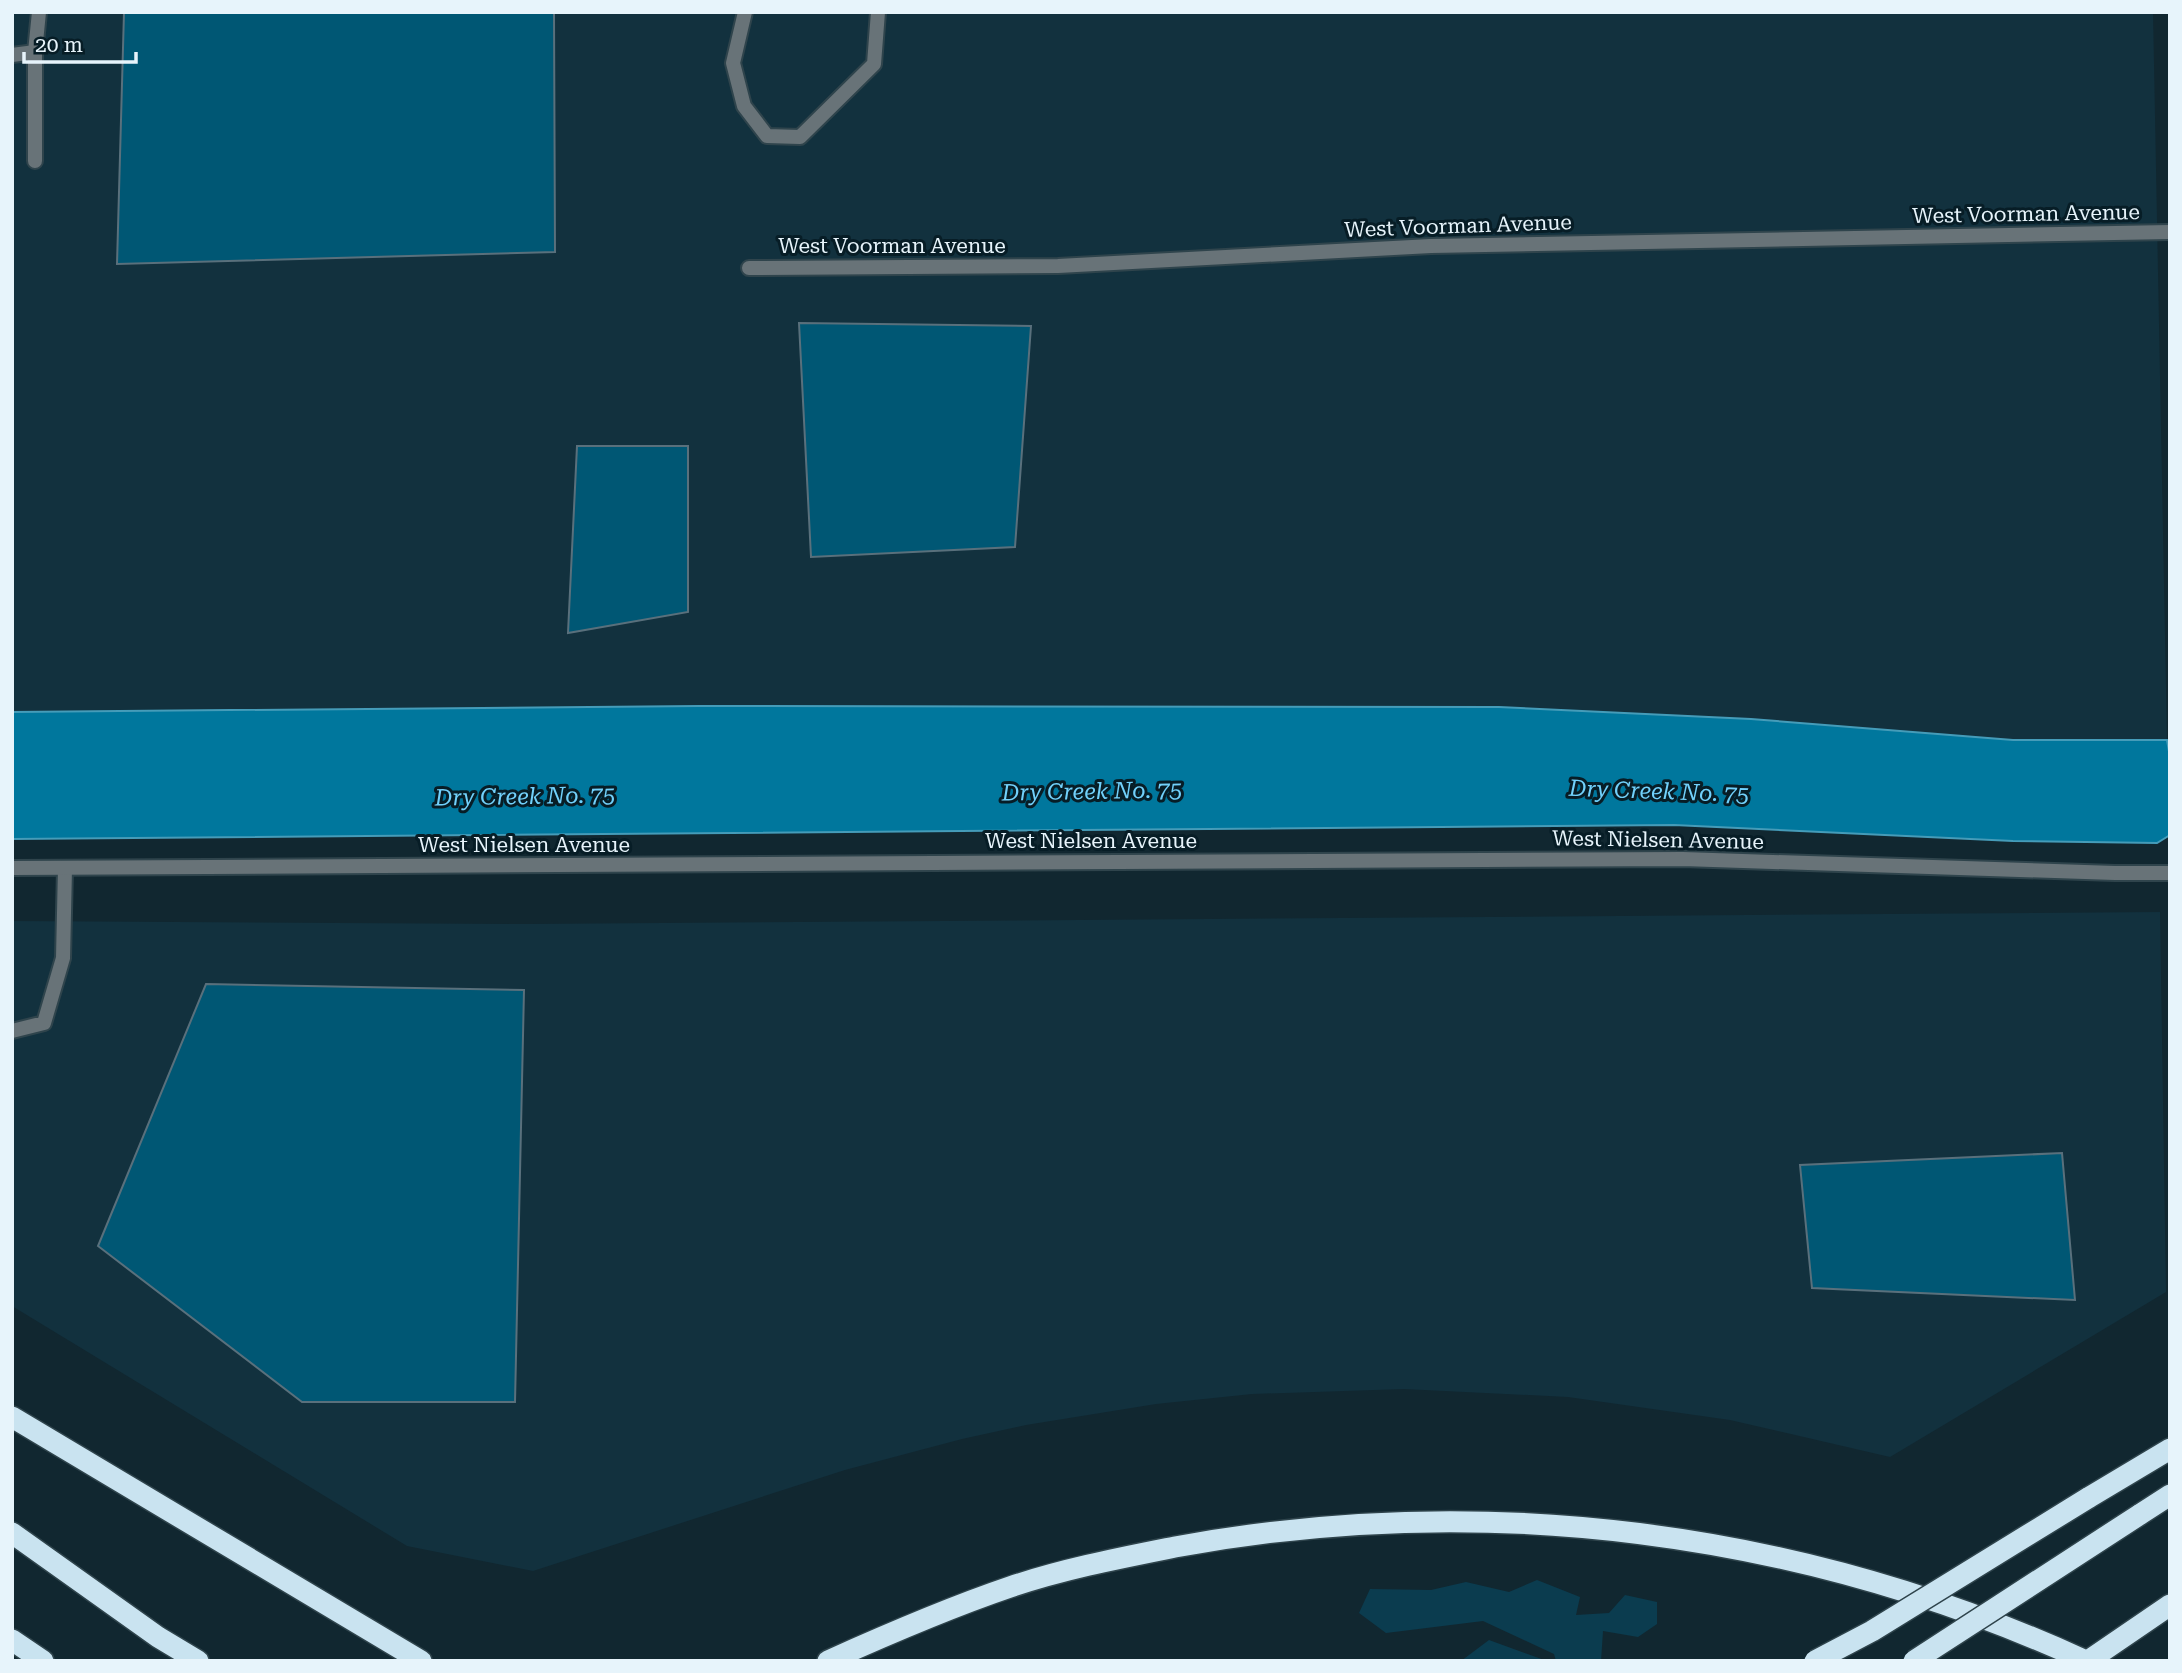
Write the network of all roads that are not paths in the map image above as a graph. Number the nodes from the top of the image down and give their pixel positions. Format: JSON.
{"nodes":[{"id":1,"x":39,"y":12,"type":"edge"},
{"id":2,"x":745,"y":12,"type":"edge"},
{"id":3,"x":878,"y":12,"type":"edge"},
{"id":4,"x":35,"y":52,"type":"junction"},
{"id":5,"x":12,"y":55,"type":"edge"},
{"id":6,"x":35,"y":161,"type":"dead end"},
{"id":7,"x":2170,"y":232,"type":"edge"},
{"id":8,"x":749,"y":268,"type":"dead end"},
{"id":9,"x":12,"y":868,"type":"edge"},
{"id":10,"x":65,"y":868,"type":"junction"},
{"id":11,"x":2170,"y":873,"type":"edge"},
{"id":12,"x":12,"y":1031,"type":"edge"},
{"id":13,"x":12,"y":1417,"type":"edge"},
{"id":14,"x":2170,"y":1449,"type":"edge"},
{"id":15,"x":2170,"y":1495,"type":"edge"},
{"id":16,"x":12,"y":1533,"type":"edge"},
{"id":17,"x":2170,"y":1605,"type":"edge"},
{"id":18,"x":12,"y":1640,"type":"edge"},
{"id":19,"x":43,"y":1661,"type":"edge"},
{"id":20,"x":198,"y":1661,"type":"edge"},
{"id":21,"x":421,"y":1661,"type":"edge"},
{"id":22,"x":828,"y":1661,"type":"edge"},
{"id":23,"x":1815,"y":1661,"type":"edge"},
{"id":24,"x":1914,"y":1661,"type":"edge"},
{"id":25,"x":2087,"y":1661,"type":"edge"}],
"edges":[{"from":1,"to":4,"type":"street"},
{"from":2,"to":3,"type":"street"},
{"from":4,"to":5,"type":"street"},
{"from":4,"to":6,"type":"street"},
{"from":7,"to":8,"type":"street","name":"West Voorman Avenue"},
{"from":9,"to":10,"type":"street","name":"West Nielsen Avenue"},
{"from":10,"to":11,"type":"street","name":"West Nielsen Avenue"},
{"from":10,"to":12,"type":"street"},
{"from":13,"to":21,"type":"highway"},
{"from":14,"to":23,"type":"highway","bridge":true},
{"from":15,"to":24,"type":"highway","bridge":true},
{"from":16,"to":20,"type":"highway"},
{"from":17,"to":25,"type":"highway"},
{"from":18,"to":19,"type":"highway"},
{"from":22,"to":25,"type":"highway"}]}
